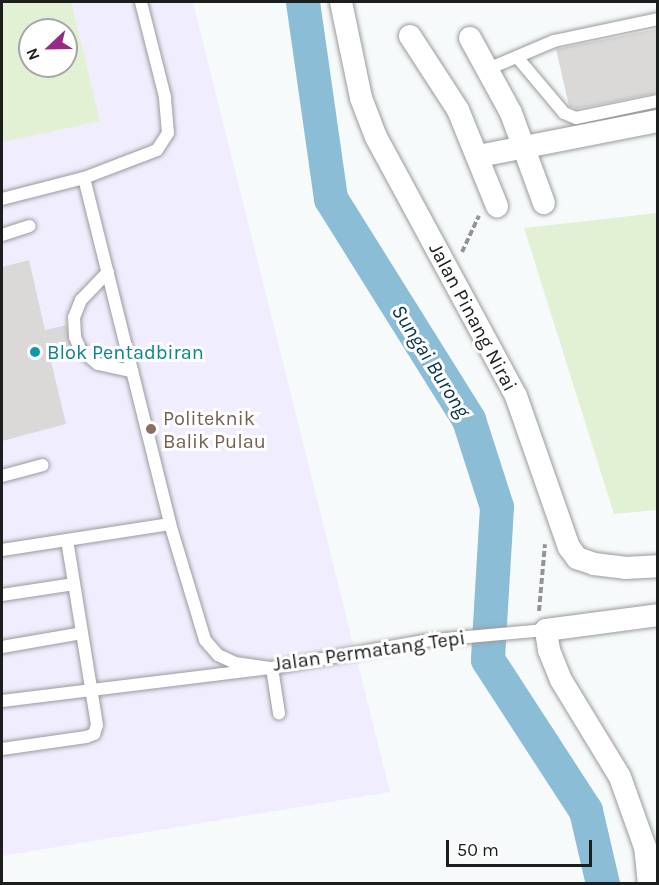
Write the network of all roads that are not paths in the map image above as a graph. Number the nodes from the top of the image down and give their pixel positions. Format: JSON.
{"nodes":[{"id":1,"x":141,"y":2,"type":"edge"},
{"id":2,"x":342,"y":2,"type":"edge"},
{"id":3,"x":657,"y":19,"type":"edge"},
{"id":4,"x":410,"y":36,"type":"dead end"},
{"id":5,"x":470,"y":38,"type":"dead end"},
{"id":6,"x":517,"y":57,"type":"junction"},
{"id":7,"x":488,"y":69,"type":"junction"},
{"id":8,"x":657,"y":101,"type":"edge"},
{"id":9,"x":657,"y":121,"type":"edge"},
{"id":10,"x":523,"y":147,"type":"junction"},
{"id":11,"x":479,"y":156,"type":"junction"},
{"id":12,"x":84,"y":178,"type":"junction"},
{"id":13,"x":494,"y":198,"type":"road end"},
{"id":14,"x":2,"y":199,"type":"edge"},
{"id":15,"x":544,"y":203,"type":"dead end"},
{"id":16,"x":30,"y":226,"type":"dead end"},
{"id":17,"x":2,"y":235,"type":"edge"},
{"id":18,"x":108,"y":272,"type":"junction"},
{"id":19,"x":132,"y":370,"type":"junction"},
{"id":20,"x":43,"y":465,"type":"dead end"},
{"id":21,"x":2,"y":476,"type":"edge"},
{"id":22,"x":170,"y":524,"type":"junction"},
{"id":23,"x":67,"y":540,"type":"junction"},
{"id":24,"x":2,"y":550,"type":"edge"},
{"id":25,"x":657,"y":566,"type":"edge"},
{"id":26,"x":74,"y":584,"type":"junction"},
{"id":27,"x":2,"y":595,"type":"edge"},
{"id":28,"x":657,"y":615,"type":"edge"},
{"id":29,"x":538,"y":630,"type":"junction"},
{"id":30,"x":81,"y":633,"type":"junction"},
{"id":31,"x":2,"y":647,"type":"edge"},
{"id":32,"x":272,"y":668,"type":"junction"},
{"id":33,"x":92,"y":691,"type":"junction"},
{"id":34,"x":2,"y":701,"type":"edge"},
{"id":35,"x":279,"y":713,"type":"dead end"},
{"id":36,"x":2,"y":749,"type":"edge"},
{"id":37,"x":649,"y":884,"type":"edge"}],
"edges":[{"from":1,"to":12,"type":"lane"},
{"from":2,"to":25,"type":"street","name":"Jalan Pinang Nirai"},
{"from":3,"to":6,"type":"lane"},
{"from":4,"to":11,"type":"street"},
{"from":5,"to":7,"type":"street"},
{"from":6,"to":7,"type":"lane"},
{"from":6,"to":8,"type":"lane"},
{"from":7,"to":10,"type":"street"},
{"from":9,"to":10,"type":"street"},
{"from":10,"to":11,"type":"street"},
{"from":10,"to":15,"type":"street"},
{"from":11,"to":13,"type":"street"},
{"from":12,"to":14,"type":"lane"},
{"from":12,"to":18,"type":"lane","name":"Jalan Permatang Tepi"},
{"from":16,"to":17,"type":"lane"},
{"from":18,"to":19,"type":"lane","name":"Jalan Permatang Tepi"},
{"from":18,"to":19,"type":"lane"},
{"from":19,"to":22,"type":"lane","name":"Jalan Permatang Tepi"},
{"from":20,"to":21,"type":"lane"},
{"from":22,"to":23,"type":"lane"},
{"from":22,"to":32,"type":"lane","name":"Jalan Permatang Tepi"},
{"from":23,"to":24,"type":"lane"},
{"from":23,"to":26,"type":"lane"},
{"from":26,"to":27,"type":"lane"},
{"from":26,"to":30,"type":"lane"},
{"from":28,"to":29,"type":"street","name":"Jalan Permatang Tepi"},
{"from":29,"to":32,"type":"lane","name":"Jalan Permatang Tepi"},
{"from":29,"to":37,"type":"street"},
{"from":30,"to":31,"type":"lane"},
{"from":30,"to":33,"type":"lane"},
{"from":32,"to":33,"type":"lane"},
{"from":32,"to":35,"type":"lane"},
{"from":33,"to":34,"type":"lane"},
{"from":33,"to":36,"type":"lane"}]}
